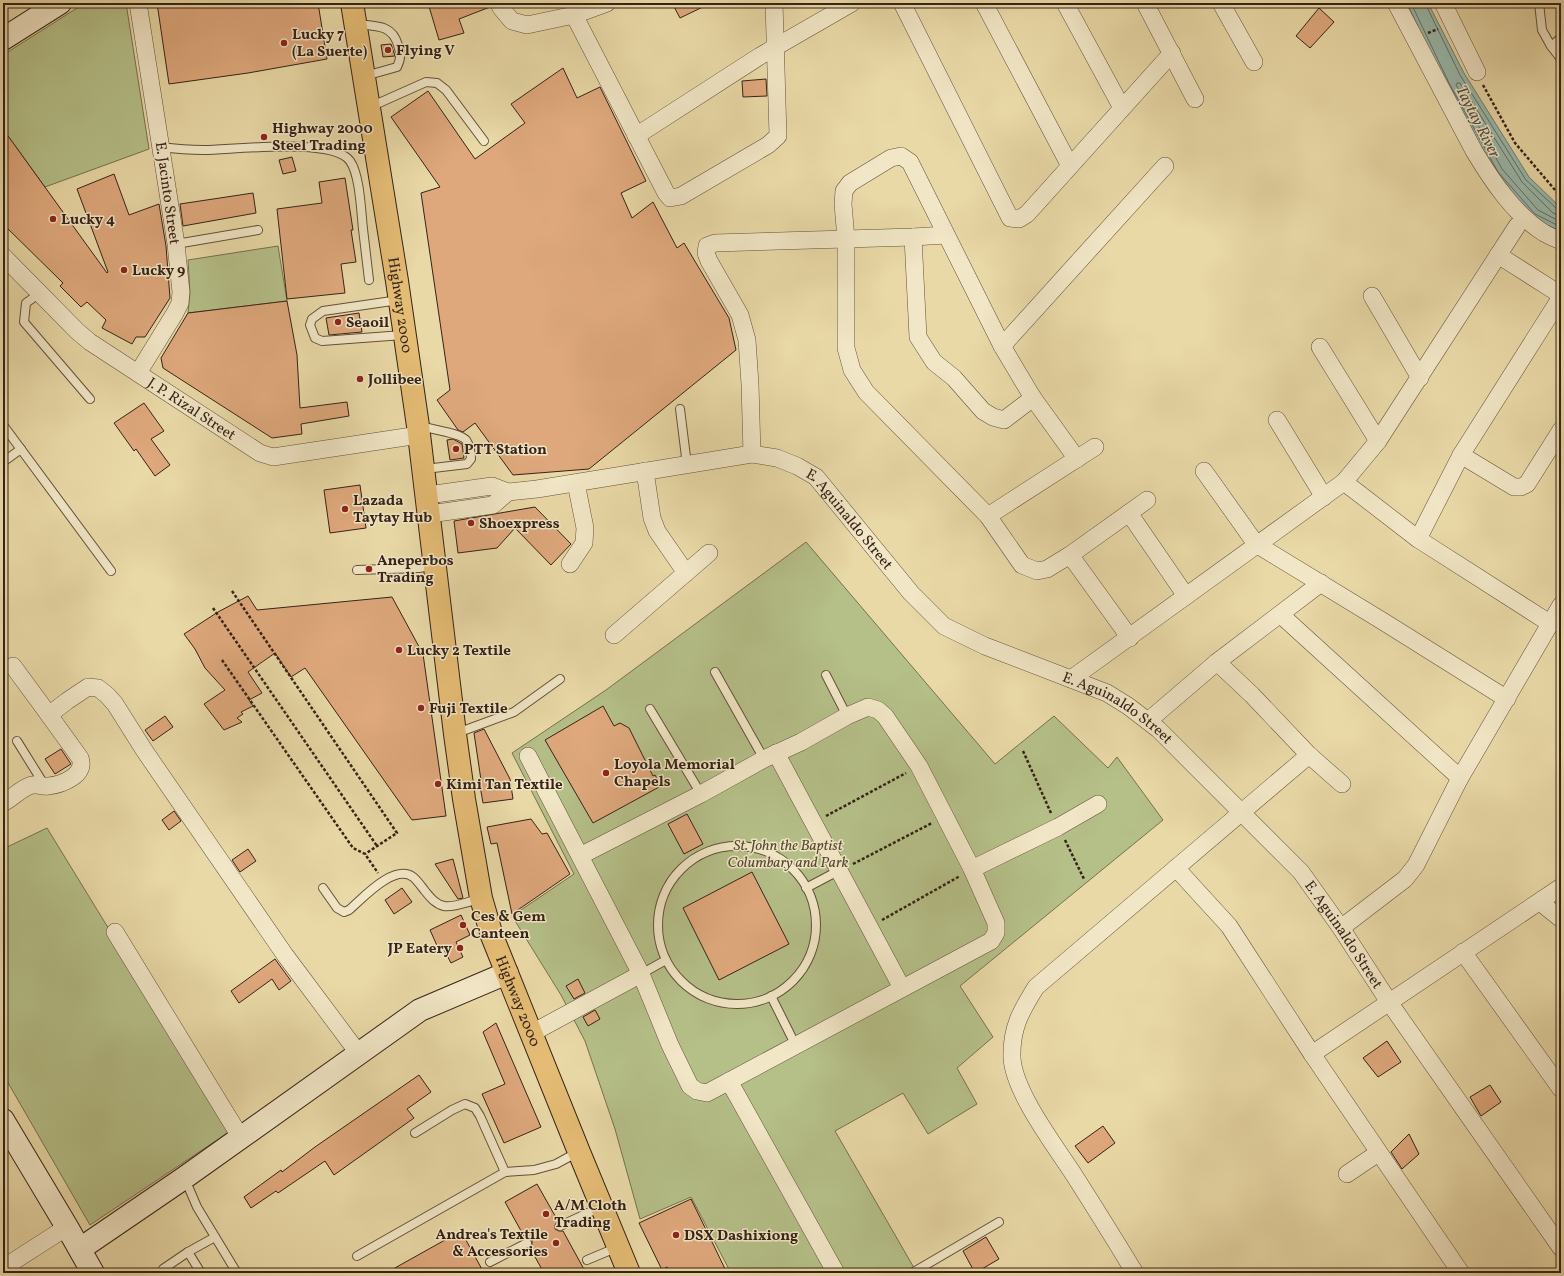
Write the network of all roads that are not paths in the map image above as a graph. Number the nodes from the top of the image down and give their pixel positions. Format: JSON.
{"nodes":[{"id":1,"x":138,"y":3,"type":"edge"},
{"id":2,"x":352,"y":3,"type":"edge"},
{"id":3,"x":499,"y":3,"type":"edge"},
{"id":4,"x":607,"y":3,"type":"edge"},
{"id":5,"x":774,"y":3,"type":"edge"},
{"id":6,"x":852,"y":3,"type":"edge"},
{"id":7,"x":902,"y":3,"type":"edge"},
{"id":8,"x":984,"y":3,"type":"edge"},
{"id":9,"x":1065,"y":3,"type":"edge"},
{"id":10,"x":1145,"y":3,"type":"edge"},
{"id":11,"x":1221,"y":3,"type":"edge"},
{"id":12,"x":1396,"y":3,"type":"edge"},
{"id":13,"x":1443,"y":3,"type":"edge"},
{"id":14,"x":1539,"y":3,"type":"edge"},
{"id":15,"x":57,"y":4,"type":"edge"},
{"id":16,"x":574,"y":15,"type":"junction"},
{"id":17,"x":356,"y":24,"type":"junction"},
{"id":18,"x":1561,"y":38,"type":"edge"},
{"id":19,"x":3,"y":39,"type":"edge"},
{"id":20,"x":1551,"y":46,"type":"junction"},
{"id":21,"x":775,"y":47,"type":"junction"},
{"id":22,"x":1172,"y":53,"type":"junction"},
{"id":23,"x":1561,"y":60,"type":"edge"},
{"id":24,"x":1254,"y":62,"type":"dead end"},
{"id":25,"x":1477,"y":72,"type":"road end"},
{"id":26,"x":365,"y":76,"type":"junction"},
{"id":27,"x":1195,"y":99,"type":"dead end"},
{"id":28,"x":370,"y":107,"type":"junction"},
{"id":29,"x":1122,"y":108,"type":"junction"},
{"id":30,"x":636,"y":136,"type":"junction"},
{"id":31,"x":484,"y":141,"type":"dead end"},
{"id":32,"x":161,"y":147,"type":"junction"},
{"id":33,"x":1070,"y":166,"type":"junction"},
{"id":34,"x":1165,"y":166,"type":"dead end"},
{"id":35,"x":1517,"y":226,"type":"dead end"},
{"id":36,"x":258,"y":230,"type":"dead end"},
{"id":37,"x":946,"y":234,"type":"junction"},
{"id":38,"x":913,"y":237,"type":"junction"},
{"id":39,"x":846,"y":239,"type":"junction"},
{"id":40,"x":1561,"y":241,"type":"edge"},
{"id":41,"x":176,"y":244,"type":"junction"},
{"id":42,"x":3,"y":256,"type":"edge"},
{"id":43,"x":1498,"y":256,"type":"junction"},
{"id":44,"x":369,"y":280,"type":"dead end"},
{"id":45,"x":40,"y":293,"type":"junction"},
{"id":46,"x":1372,"y":296,"type":"dead end"},
{"id":47,"x":1561,"y":296,"type":"edge"},
{"id":48,"x":400,"y":300,"type":"junction"},
{"id":49,"x":405,"y":334,"type":"junction"},
{"id":50,"x":1002,"y":346,"type":"junction"},
{"id":51,"x":1320,"y":347,"type":"dead end"},
{"id":52,"x":138,"y":373,"type":"junction"},
{"id":53,"x":1420,"y":378,"type":"junction"},
{"id":54,"x":1033,"y":398,"type":"junction"},
{"id":55,"x":90,"y":399,"type":"dead end"},
{"id":56,"x":680,"y":410,"type":"dead end"},
{"id":57,"x":1277,"y":420,"type":"dead end"},
{"id":58,"x":3,"y":425,"type":"edge"},
{"id":59,"x":1561,"y":430,"type":"edge"},
{"id":60,"x":419,"y":431,"type":"junction"},
{"id":61,"x":1378,"y":441,"type":"junction"},
{"id":62,"x":1095,"y":447,"type":"dead end"},
{"id":63,"x":21,"y":449,"type":"junction"},
{"id":64,"x":752,"y":454,"type":"junction"},
{"id":65,"x":1461,"y":455,"type":"junction"},
{"id":66,"x":1077,"y":459,"type":"junction"},
{"id":67,"x":3,"y":462,"type":"edge"},
{"id":68,"x":687,"y":465,"type":"junction"},
{"id":69,"x":424,"y":469,"type":"junction"},
{"id":70,"x":1204,"y":471,"type":"dead end"},
{"id":71,"x":645,"y":472,"type":"junction"},
{"id":72,"x":1344,"y":482,"type":"junction"},
{"id":73,"x":576,"y":483,"type":"junction"},
{"id":74,"x":1324,"y":497,"type":"junction"},
{"id":75,"x":1147,"y":500,"type":"dead end"},
{"id":76,"x":429,"y":504,"type":"junction"},
{"id":77,"x":1130,"y":512,"type":"junction"},
{"id":78,"x":988,"y":516,"type":"junction"},
{"id":79,"x":1418,"y":539,"type":"junction"},
{"id":80,"x":1256,"y":544,"type":"junction"},
{"id":81,"x":710,"y":554,"type":"dead end"},
{"id":82,"x":1070,"y":555,"type":"junction"},
{"id":83,"x":570,"y":564,"type":"dead end"},
{"id":84,"x":436,"y":565,"type":"junction"},
{"id":85,"x":357,"y":570,"type":"dead end"},
{"id":86,"x":111,"y":571,"type":"dead end"},
{"id":87,"x":686,"y":573,"type":"junction"},
{"id":88,"x":1322,"y":584,"type":"junction"},
{"id":89,"x":1186,"y":596,"type":"junction"},
{"id":90,"x":1561,"y":605,"type":"edge"},
{"id":91,"x":1281,"y":615,"type":"junction"},
{"id":92,"x":1550,"y":624,"type":"junction"},
{"id":93,"x":614,"y":635,"type":"dead end"},
{"id":94,"x":1130,"y":638,"type":"junction"},
{"id":95,"x":1217,"y":662,"type":"junction"},
{"id":96,"x":13,"y":666,"type":"dead end"},
{"id":97,"x":715,"y":672,"type":"dead end"},
{"id":98,"x":826,"y":675,"type":"dead end"},
{"id":99,"x":560,"y":679,"type":"dead end"},
{"id":100,"x":1071,"y":679,"type":"junction"},
{"id":101,"x":1507,"y":699,"type":"junction"},
{"id":102,"x":650,"y":709,"type":"dead end"},
{"id":103,"x":49,"y":715,"type":"junction"},
{"id":104,"x":847,"y":716,"type":"junction"},
{"id":105,"x":1148,"y":721,"type":"junction"},
{"id":106,"x":455,"y":734,"type":"junction"},
{"id":107,"x":17,"y":742,"type":"dead end"},
{"id":108,"x":1308,"y":754,"type":"junction"},
{"id":109,"x":528,"y":756,"type":"dead end"},
{"id":110,"x":770,"y":756,"type":"junction"},
{"id":111,"x":1460,"y":778,"type":"junction"},
{"id":112,"x":1342,"y":784,"type":"dead end"},
{"id":113,"x":46,"y":787,"type":"junction"},
{"id":114,"x":701,"y":794,"type":"junction"},
{"id":115,"x":3,"y":803,"type":"edge"},
{"id":116,"x":1098,"y":804,"type":"dead end"},
{"id":117,"x":1242,"y":812,"type":"junction"},
{"id":118,"x":580,"y":856,"type":"junction"},
{"id":119,"x":1176,"y":868,"type":"junction"},
{"id":120,"x":972,"y":869,"type":"junction"},
{"id":121,"x":840,"y":870,"type":"junction"},
{"id":122,"x":1561,"y":887,"type":"edge"},
{"id":123,"x":323,"y":888,"type":"dead end"},
{"id":124,"x":806,"y":888,"type":"junction"},
{"id":125,"x":481,"y":898,"type":"junction"},
{"id":126,"x":1540,"y":902,"type":"junction"},
{"id":127,"x":1561,"y":920,"type":"edge"},
{"id":128,"x":1341,"y":928,"type":"junction"},
{"id":129,"x":115,"y":932,"type":"dead end"},
{"id":130,"x":1464,"y":952,"type":"junction"},
{"id":131,"x":666,"y":960,"type":"junction"},
{"id":132,"x":507,"y":973,"type":"junction"},
{"id":133,"x":641,"y":974,"type":"junction"},
{"id":134,"x":902,"y":988,"type":"junction"},
{"id":135,"x":771,"y":996,"type":"junction"},
{"id":136,"x":1389,"y":1002,"type":"junction"},
{"id":137,"x":532,"y":1033,"type":"junction"},
{"id":138,"x":796,"y":1046,"type":"junction"},
{"id":139,"x":359,"y":1054,"type":"junction"},
{"id":140,"x":1312,"y":1054,"type":"junction"},
{"id":141,"x":729,"y":1081,"type":"junction"},
{"id":142,"x":1561,"y":1089,"type":"edge"},
{"id":143,"x":3,"y":1120,"type":"edge"},
{"id":144,"x":415,"y":1133,"type":"dead end"},
{"id":145,"x":241,"y":1138,"type":"junction"},
{"id":146,"x":579,"y":1152,"type":"junction"},
{"id":147,"x":1378,"y":1153,"type":"junction"},
{"id":148,"x":505,"y":1172,"type":"junction"},
{"id":149,"x":1347,"y":1174,"type":"dead end"},
{"id":150,"x":184,"y":1178,"type":"junction"},
{"id":151,"x":602,"y":1207,"type":"junction"},
{"id":152,"x":999,"y":1222,"type":"dead end"},
{"id":153,"x":560,"y":1226,"type":"dead end"},
{"id":154,"x":67,"y":1227,"type":"junction"},
{"id":155,"x":215,"y":1237,"type":"junction"},
{"id":156,"x":527,"y":1243,"type":"dead end"},
{"id":157,"x":618,"y":1247,"type":"junction"},
{"id":158,"x":1561,"y":1248,"type":"edge"},
{"id":159,"x":80,"y":1249,"type":"junction"},
{"id":160,"x":188,"y":1252,"type":"junction"},
{"id":161,"x":357,"y":1256,"type":"dead end"},
{"id":162,"x":587,"y":1260,"type":"dead end"},
{"id":163,"x":490,"y":1262,"type":"dead end"},
{"id":164,"x":3,"y":1268,"type":"edge"},
{"id":165,"x":162,"y":1272,"type":"edge"},
{"id":166,"x":93,"y":1273,"type":"edge"},
{"id":167,"x":201,"y":1273,"type":"edge"},
{"id":168,"x":237,"y":1273,"type":"edge"},
{"id":169,"x":629,"y":1273,"type":"edge"},
{"id":170,"x":836,"y":1273,"type":"edge"},
{"id":171,"x":912,"y":1273,"type":"edge"},
{"id":172,"x":1136,"y":1273,"type":"edge"},
{"id":173,"x":1461,"y":1273,"type":"edge"}],
"edges":[{"from":1,"to":32,"type":"street","name":"E. Jacinto Street"},
{"from":2,"to":17,"type":"main road","name":"Highway 2000"},
{"from":3,"to":16,"type":"street"},
{"from":4,"to":16,"type":"street"},
{"from":5,"to":21,"type":"street"},
{"from":6,"to":21,"type":"street"},
{"from":7,"to":33,"type":"street"},
{"from":8,"to":33,"type":"street"},
{"from":9,"to":29,"type":"street"},
{"from":10,"to":22,"type":"street"},
{"from":11,"to":24,"type":"street"},
{"from":12,"to":40,"type":"street"},
{"from":13,"to":25,"type":"street"},
{"from":14,"to":20,"type":"lane"},
{"from":15,"to":19,"type":"street"},
{"from":16,"to":30,"type":"street"},
{"from":17,"to":26,"type":"main road","name":"Highway 2000"},
{"from":17,"to":26,"type":"lane"},
{"from":18,"to":20,"type":"lane"},
{"from":20,"to":23,"type":"lane"},
{"from":21,"to":30,"type":"street"},
{"from":21,"to":30,"type":"street"},
{"from":22,"to":27,"type":"street"},
{"from":22,"to":29,"type":"street"},
{"from":26,"to":28,"type":"main road","name":"Highway 2000"},
{"from":28,"to":31,"type":"lane"},
{"from":28,"to":48,"type":"main road","name":"Highway 2000"},
{"from":29,"to":33,"type":"street"},
{"from":32,"to":41,"type":"street","name":"E. Jacinto Street"},
{"from":32,"to":44,"type":"lane"},
{"from":34,"to":50,"type":"street"},
{"from":35,"to":43,"type":"street"},
{"from":36,"to":41,"type":"lane"},
{"from":37,"to":38,"type":"street"},
{"from":37,"to":39,"type":"street"},
{"from":37,"to":50,"type":"street"},
{"from":38,"to":39,"type":"street"},
{"from":38,"to":54,"type":"street"},
{"from":39,"to":64,"type":"street"},
{"from":39,"to":78,"type":"street"},
{"from":41,"to":52,"type":"street","name":"E. Jacinto Street"},
{"from":42,"to":45,"type":"street","name":"J. P. Rizal Street"},
{"from":43,"to":47,"type":"street"},
{"from":43,"to":53,"type":"street"},
{"from":45,"to":52,"type":"street","name":"J. P. Rizal Street"},
{"from":45,"to":55,"type":"lane"},
{"from":46,"to":53,"type":"street"},
{"from":47,"to":65,"type":"street"},
{"from":48,"to":49,"type":"main road","name":"Highway 2000"},
{"from":48,"to":49,"type":"lane"},
{"from":49,"to":60,"type":"main road","name":"Highway 2000"},
{"from":50,"to":54,"type":"street"},
{"from":51,"to":61,"type":"street"},
{"from":52,"to":60,"type":"street","name":"J. P. Rizal Street"},
{"from":53,"to":61,"type":"street"},
{"from":54,"to":66,"type":"street"},
{"from":56,"to":68,"type":"lane"},
{"from":57,"to":74,"type":"street"},
{"from":58,"to":63,"type":"lane"},
{"from":59,"to":65,"type":"street"},
{"from":60,"to":69,"type":"main road","name":"Highway 2000"},
{"from":60,"to":69,"type":"lane"},
{"from":61,"to":72,"type":"street"},
{"from":62,"to":66,"type":"street"},
{"from":63,"to":67,"type":"lane"},
{"from":63,"to":86,"type":"lane"},
{"from":64,"to":68,"type":"street","name":"E. Aguinaldo Street"},
{"from":64,"to":100,"type":"street","name":"E. Aguinaldo Street"},
{"from":65,"to":79,"type":"street"},
{"from":66,"to":78,"type":"street"},
{"from":68,"to":71,"type":"street","name":"E. Aguinaldo Street"},
{"from":69,"to":76,"type":"main road","name":"Highway 2000"},
{"from":70,"to":80,"type":"street"},
{"from":71,"to":73,"type":"street","name":"E. Aguinaldo Street"},
{"from":71,"to":87,"type":"street"},
{"from":72,"to":74,"type":"street"},
{"from":72,"to":79,"type":"street"},
{"from":73,"to":76,"type":"street","name":"E. Aguinaldo Street"},
{"from":73,"to":83,"type":"street"},
{"from":74,"to":80,"type":"street"},
{"from":75,"to":77,"type":"street"},
{"from":76,"to":84,"type":"main road","name":"Highway 2000"},
{"from":77,"to":82,"type":"street"},
{"from":77,"to":89,"type":"street"},
{"from":78,"to":82,"type":"street"},
{"from":79,"to":92,"type":"street"},
{"from":80,"to":88,"type":"street"},
{"from":80,"to":89,"type":"street"},
{"from":81,"to":87,"type":"street"},
{"from":82,"to":94,"type":"street"},
{"from":84,"to":85,"type":"lane"},
{"from":84,"to":106,"type":"main road","name":"Highway 2000"},
{"from":87,"to":93,"type":"street"},
{"from":88,"to":91,"type":"street"},
{"from":88,"to":101,"type":"street"},
{"from":89,"to":94,"type":"street"},
{"from":90,"to":92,"type":"street"},
{"from":91,"to":95,"type":"street"},
{"from":91,"to":111,"type":"street"},
{"from":92,"to":101,"type":"street"},
{"from":94,"to":100,"type":"street"},
{"from":95,"to":105,"type":"street"},
{"from":95,"to":108,"type":"street"},
{"from":96,"to":103,"type":"street"},
{"from":97,"to":110,"type":"lane"},
{"from":98,"to":104,"type":"lane"},
{"from":99,"to":106,"type":"lane"},
{"from":100,"to":105,"type":"street","name":"E. Aguinaldo Street"},
{"from":101,"to":111,"type":"street"},
{"from":102,"to":114,"type":"lane"},
{"from":103,"to":113,"type":"street"},
{"from":103,"to":139,"type":"street"},
{"from":104,"to":110,"type":"street"},
{"from":104,"to":120,"type":"street"},
{"from":105,"to":117,"type":"street","name":"E. Aguinaldo Street"},
{"from":106,"to":125,"type":"main road","name":"Highway 2000"},
{"from":107,"to":113,"type":"lane"},
{"from":108,"to":112,"type":"street"},
{"from":108,"to":117,"type":"street"},
{"from":109,"to":118,"type":"street"},
{"from":110,"to":114,"type":"street"},
{"from":110,"to":121,"type":"street"},
{"from":111,"to":128,"type":"street"},
{"from":113,"to":115,"type":"street"},
{"from":114,"to":118,"type":"street"},
{"from":116,"to":120,"type":"street"},
{"from":117,"to":119,"type":"street"},
{"from":117,"to":128,"type":"street","name":"E. Aguinaldo Street"},
{"from":118,"to":133,"type":"street"},
{"from":119,"to":140,"type":"street"},
{"from":119,"to":172,"type":"street"},
{"from":120,"to":134,"type":"street"},
{"from":121,"to":124,"type":"lane"},
{"from":121,"to":134,"type":"street"},
{"from":122,"to":126,"type":"street"},
{"from":123,"to":125,"type":"lane"},
{"from":124,"to":131,"type":"lane"},
{"from":124,"to":135,"type":"lane"},
{"from":125,"to":132,"type":"main road","name":"Highway 2000"},
{"from":126,"to":127,"type":"street"},
{"from":126,"to":130,"type":"street"},
{"from":128,"to":136,"type":"street","name":"E. Aguinaldo Street"},
{"from":129,"to":145,"type":"street"},
{"from":130,"to":136,"type":"street"},
{"from":130,"to":142,"type":"street"},
{"from":131,"to":133,"type":"lane"},
{"from":131,"to":135,"type":"lane"},
{"from":132,"to":137,"type":"main road","name":"Highway 2000"},
{"from":132,"to":139,"type":"street"},
{"from":133,"to":137,"type":"street"},
{"from":133,"to":141,"type":"street"},
{"from":134,"to":138,"type":"street"},
{"from":135,"to":138,"type":"lane"},
{"from":136,"to":140,"type":"street"},
{"from":136,"to":158,"type":"street","name":"E. Aguinaldo Street"},
{"from":137,"to":146,"type":"main road","name":"Highway 2000"},
{"from":138,"to":141,"type":"street"},
{"from":139,"to":145,"type":"street"},
{"from":140,"to":147,"type":"street"},
{"from":141,"to":170,"type":"street"},
{"from":143,"to":154,"type":"street"},
{"from":144,"to":148,"type":"lane"},
{"from":145,"to":150,"type":"street"},
{"from":146,"to":148,"type":"lane"},
{"from":146,"to":151,"type":"main road","name":"Highway 2000"},
{"from":147,"to":149,"type":"street"},
{"from":147,"to":173,"type":"street"},
{"from":148,"to":161,"type":"lane"},
{"from":150,"to":155,"type":"lane"},
{"from":150,"to":159,"type":"street"},
{"from":151,"to":153,"type":"lane"},
{"from":151,"to":157,"type":"main road","name":"Highway 2000"},
{"from":152,"to":171,"type":"lane"},
{"from":154,"to":159,"type":"street"},
{"from":154,"to":164,"type":"street"},
{"from":155,"to":160,"type":"lane"},
{"from":155,"to":168,"type":"lane"},
{"from":156,"to":163,"type":"lane"},
{"from":157,"to":162,"type":"lane"},
{"from":157,"to":169,"type":"main road","name":"Highway 2000"},
{"from":159,"to":166,"type":"street"},
{"from":160,"to":165,"type":"lane"},
{"from":160,"to":167,"type":"lane"}]}
